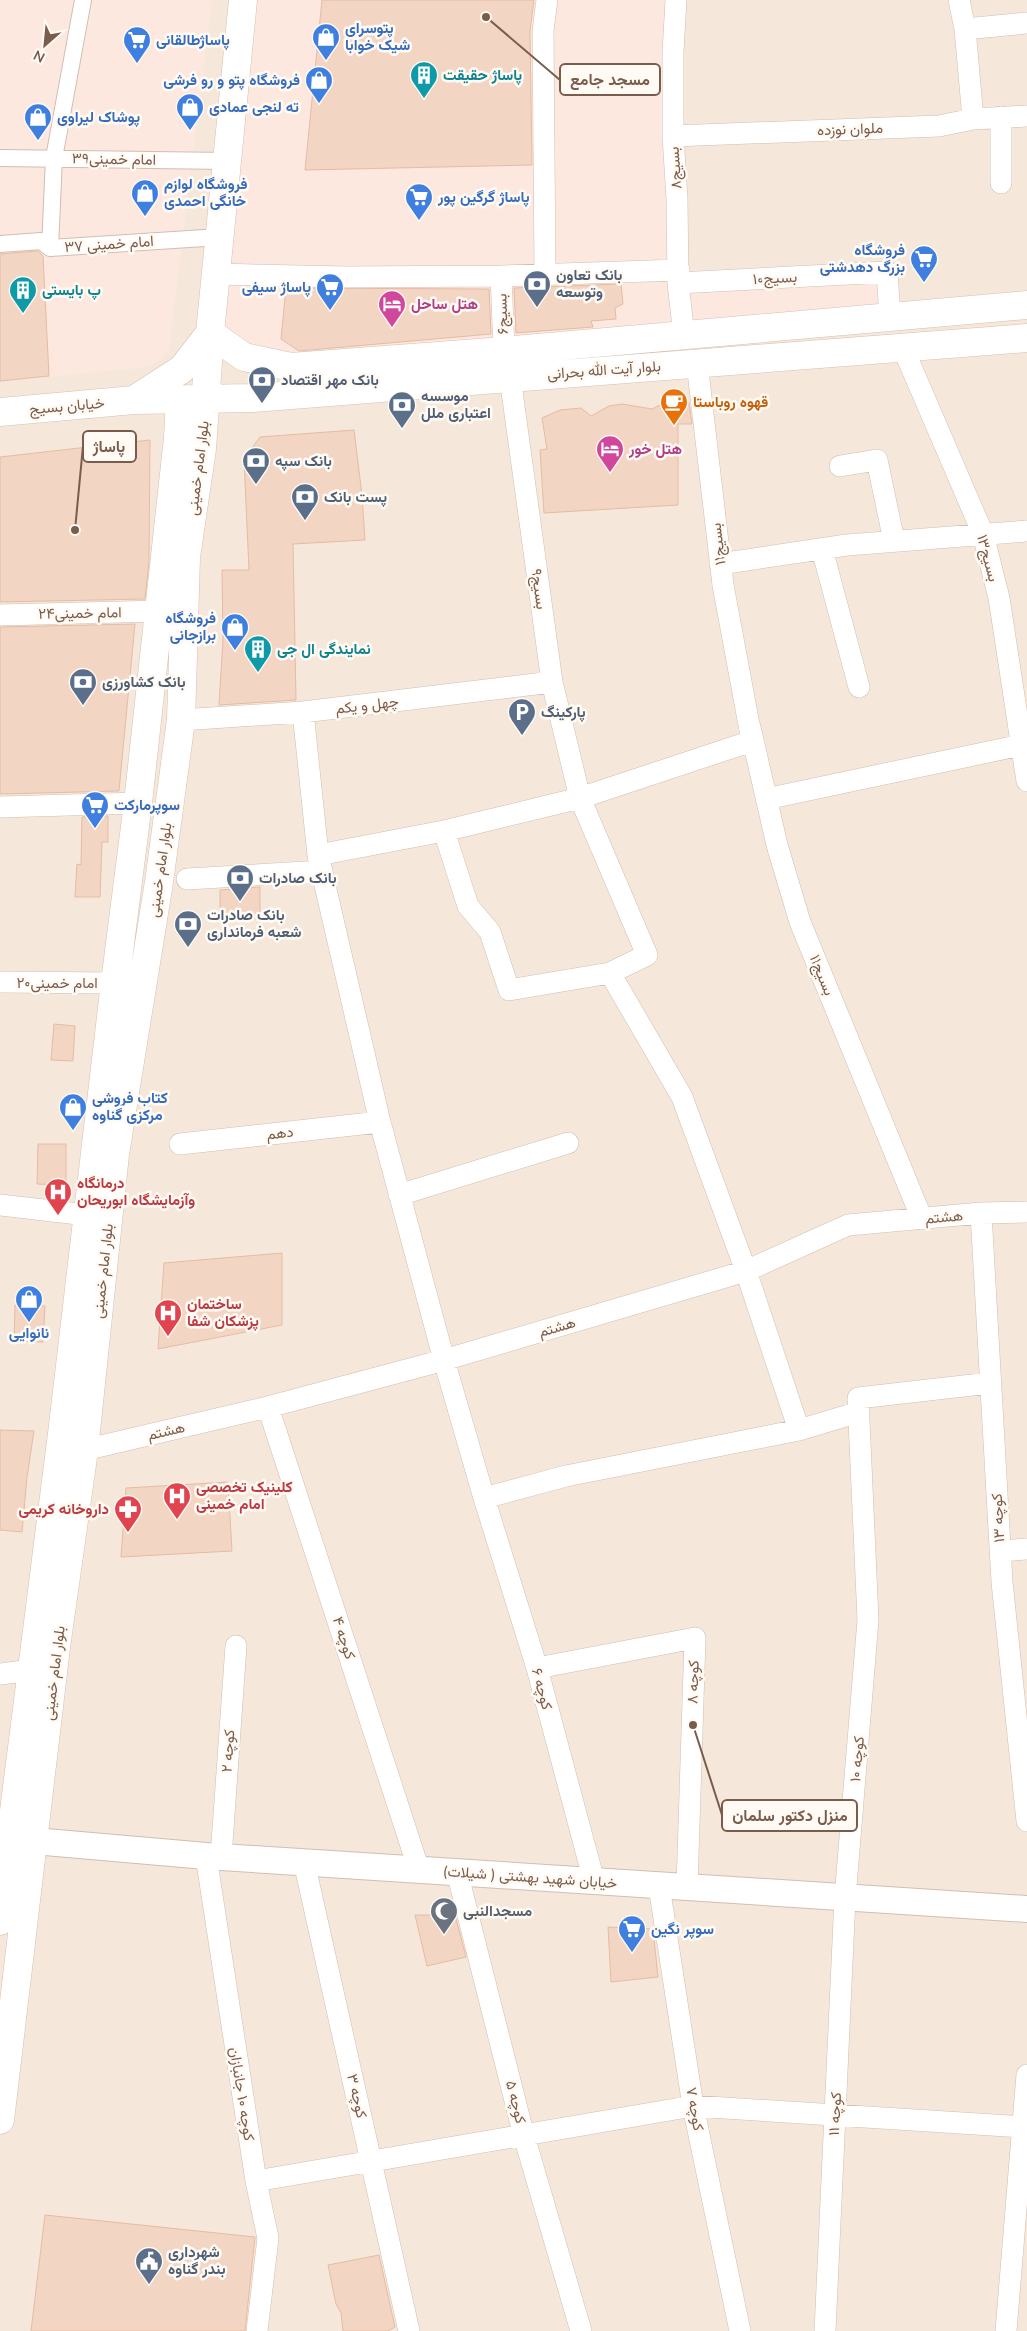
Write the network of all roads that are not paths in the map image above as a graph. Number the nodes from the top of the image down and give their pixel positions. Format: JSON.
{"nodes":[{"id":1,"x":83,"y":0,"type":"edge"},
{"id":2,"x":242,"y":0,"type":"edge"},
{"id":3,"x":547,"y":0,"type":"edge"},
{"id":4,"x":676,"y":0,"type":"edge"},
{"id":5,"x":959,"y":0,"type":"edge"},
{"id":6,"x":1027,"y":23,"type":"edge"},
{"id":7,"x":965,"y":29,"type":"junction"},
{"id":8,"x":1027,"y":116,"type":"edge"},
{"id":9,"x":1001,"y":118,"type":"junction"},
{"id":10,"x":973,"y":119,"type":"junction"},
{"id":11,"x":673,"y":136,"type":"junction"},
{"id":12,"x":0,"y":158,"type":"edge"},
{"id":13,"x":54,"y":158,"type":"junction"},
{"id":14,"x":228,"y":161,"type":"junction"},
{"id":15,"x":1001,"y":183,"type":"dead end"},
{"id":16,"x":220,"y":237,"type":"junction"},
{"id":17,"x":0,"y":244,"type":"edge"},
{"id":18,"x":50,"y":248,"type":"junction"},
{"id":19,"x":545,"y":273,"type":"junction"},
{"id":20,"x":216,"y":274,"type":"junction"},
{"id":21,"x":501,"y":276,"type":"junction"},
{"id":22,"x":679,"y":277,"type":"junction"},
{"id":23,"x":1027,"y":306,"type":"edge"},
{"id":24,"x":890,"y":317,"type":"junction"},
{"id":25,"x":210,"y":333,"type":"junction"},
{"id":26,"x":684,"y":336,"type":"junction"},
{"id":27,"x":1027,"y":338,"type":"edge"},
{"id":28,"x":903,"y":348,"type":"junction"},
{"id":29,"x":697,"y":363,"type":"junction"},
{"id":30,"x":507,"y":364,"type":"junction"},
{"id":31,"x":377,"y":374,"type":"junction"},
{"id":32,"x":253,"y":398,"type":"junction"},
{"id":33,"x":193,"y":399,"type":"junction"},
{"id":34,"x":134,"y":400,"type":"junction"},
{"id":35,"x":0,"y":412,"type":"edge"},
{"id":36,"x":202,"y":449,"type":"junction"},
{"id":37,"x":840,"y":466,"type":"dead end"},
{"id":38,"x":1027,"y":531,"type":"edge"},
{"id":39,"x":983,"y":534,"type":"junction"},
{"id":40,"x":894,"y":541,"type":"junction"},
{"id":41,"x":822,"y":549,"type":"junction"},
{"id":42,"x":720,"y":564,"type":"junction"},
{"id":43,"x":160,"y":611,"type":"junction"},
{"id":44,"x":0,"y":614,"type":"edge"},
{"id":45,"x":552,"y":682,"type":"junction"},
{"id":46,"x":859,"y":687,"type":"dead end"},
{"id":47,"x":303,"y":712,"type":"junction"},
{"id":48,"x":180,"y":720,"type":"junction"},
{"id":49,"x":750,"y":732,"type":"junction"},
{"id":50,"x":1022,"y":745,"type":"junction"},
{"id":51,"x":144,"y":758,"type":"junction"},
{"id":52,"x":175,"y":761,"type":"junction"},
{"id":53,"x":1027,"y":781,"type":"edge"},
{"id":54,"x":580,"y":798,"type":"junction"},
{"id":55,"x":766,"y":800,"type":"junction"},
{"id":56,"x":138,"y":803,"type":"junction"},
{"id":57,"x":0,"y":807,"type":"edge"},
{"id":58,"x":444,"y":832,"type":"junction"},
{"id":59,"x":320,"y":863,"type":"junction"},
{"id":60,"x":187,"y":879,"type":"dead end"},
{"id":61,"x":610,"y":973,"type":"junction"},
{"id":62,"x":0,"y":982,"type":"edge"},
{"id":63,"x":115,"y":983,"type":"junction"},
{"id":64,"x":380,"y":1122,"type":"junction"},
{"id":65,"x":568,"y":1143,"type":"dead end"},
{"id":66,"x":180,"y":1144,"type":"dead end"},
{"id":67,"x":399,"y":1195,"type":"junction"},
{"id":68,"x":0,"y":1205,"type":"edge"},
{"id":69,"x":1027,"y":1212,"type":"edge"},
{"id":70,"x":980,"y":1213,"type":"junction"},
{"id":71,"x":87,"y":1215,"type":"junction"},
{"id":72,"x":922,"y":1219,"type":"junction"},
{"id":73,"x":746,"y":1271,"type":"junction"},
{"id":74,"x":444,"y":1360,"type":"junction"},
{"id":75,"x":990,"y":1383,"type":"junction"},
{"id":76,"x":268,"y":1407,"type":"junction"},
{"id":77,"x":859,"y":1412,"type":"junction"},
{"id":78,"x":799,"y":1430,"type":"junction"},
{"id":79,"x":84,"y":1450,"type":"junction"},
{"id":80,"x":484,"y":1498,"type":"junction"},
{"id":81,"x":1027,"y":1549,"type":"edge"},
{"id":82,"x":1000,"y":1551,"type":"junction"},
{"id":83,"x":236,"y":1646,"type":"dead end"},
{"id":84,"x":537,"y":1668,"type":"junction"},
{"id":85,"x":31,"y":1670,"type":"junction"},
{"id":86,"x":0,"y":1674,"type":"edge"},
{"id":87,"x":7,"y":1807,"type":"edge"},
{"id":88,"x":1027,"y":1821,"type":"edge"},
{"id":89,"x":34,"y":1841,"type":"junction"},
{"id":90,"x":213,"y":1856,"type":"junction"},
{"id":91,"x":304,"y":1862,"type":"junction"},
{"id":92,"x":419,"y":1870,"type":"junction"},
{"id":93,"x":457,"y":1872,"type":"junction"},
{"id":94,"x":594,"y":1881,"type":"junction"},
{"id":95,"x":659,"y":1886,"type":"junction"},
{"id":96,"x":687,"y":1887,"type":"junction"},
{"id":97,"x":845,"y":1898,"type":"junction"},
{"id":98,"x":1027,"y":1910,"type":"edge"},
{"id":99,"x":0,"y":1921,"type":"edge"},
{"id":100,"x":1027,"y":2075,"type":"edge"},
{"id":101,"x":693,"y":2106,"type":"junction"},
{"id":102,"x":835,"y":2115,"type":"junction"},
{"id":103,"x":0,"y":2120,"type":"edge"},
{"id":104,"x":1024,"y":2127,"type":"junction"},
{"id":105,"x":524,"y":2136,"type":"junction"},
{"id":106,"x":372,"y":2161,"type":"junction"},
{"id":107,"x":256,"y":2181,"type":"junction"},
{"id":108,"x":1019,"y":2283,"type":"edge"},
{"id":109,"x":257,"y":2331,"type":"edge"},
{"id":110,"x":409,"y":2331,"type":"edge"},
{"id":111,"x":581,"y":2331,"type":"edge"},
{"id":112,"x":740,"y":2331,"type":"edge"},
{"id":113,"x":824,"y":2331,"type":"edge"},
{"id":114,"x":1006,"y":2331,"type":"edge"}],
"edges":[{"from":1,"to":13,"type":"street"},
{"from":2,"to":14,"type":"main road","name":"بلوار امام خمینی"},
{"from":3,"to":19,"type":"street"},
{"from":4,"to":11,"type":"street","name":"بسیج۸"},
{"from":5,"to":7,"type":"street"},
{"from":6,"to":7,"type":"street"},
{"from":7,"to":10,"type":"street"},
{"from":8,"to":9,"type":"street","name":"ملوان نوزده"},
{"from":9,"to":10,"type":"street","name":"ملوان نوزده"},
{"from":9,"to":15,"type":"street"},
{"from":10,"to":11,"type":"street","name":"ملوان نوزده"},
{"from":11,"to":22,"type":"street","name":"بسیج۸"},
{"from":12,"to":13,"type":"street","name":"امام خمینی۳۹"},
{"from":13,"to":14,"type":"street","name":"امام خمینی۳۹"},
{"from":13,"to":18,"type":"street"},
{"from":14,"to":16,"type":"main road","name":"بلوار امام خمینی"},
{"from":16,"to":18,"type":"street","name":"امام خمینی ۳۷"},
{"from":16,"to":20,"type":"main road","name":"بلوار امام خمینی"},
{"from":17,"to":18,"type":"street","name":"امام خمینی ۳۷"},
{"from":19,"to":21,"type":"street"},
{"from":19,"to":22,"type":"street"},
{"from":20,"to":21,"type":"street"},
{"from":20,"to":25,"type":"main road","name":"بلوار امام خمینی"},
{"from":21,"to":30,"type":"street","name":"بسیج۶"},
{"from":22,"to":24,"type":"street","name":"بسیج۱۰"},
{"from":22,"to":26,"type":"street","name":"بسیج۸"},
{"from":23,"to":24,"type":"main road","name":"بلوار آیت الله بحرانی"},
{"from":24,"to":26,"type":"main road","name":"بلوار آیت الله بحرانی"},
{"from":25,"to":31,"type":"main road","name":"بلوار آیت الله بحرانی"},
{"from":25,"to":33,"type":"main road","name":"بلوار امام خمینی"},
{"from":25,"to":34,"type":"main road"},
{"from":26,"to":30,"type":"main road","name":"بلوار آیت الله بحرانی"},
{"from":27,"to":28,"type":"main road","name":"بلوار آیت الله بحرانی"},
{"from":28,"to":29,"type":"main road","name":"بلوار آیت الله بحرانی"},
{"from":28,"to":39,"type":"street","name":"بسیج۱۳"},
{"from":29,"to":30,"type":"main road","name":"بلوار آیت الله بحرانی"},
{"from":29,"to":42,"type":"street","name":"بسیج۱۱"},
{"from":30,"to":31,"type":"main road","name":"بلوار آیت الله بحرانی"},
{"from":30,"to":45,"type":"street","name":"بسیج۹"},
{"from":31,"to":32,"type":"main road","name":"بلوار آیت الله بحرانی"},
{"from":32,"to":33,"type":"main road","name":"بلوار آیت الله بحرانی"},
{"from":32,"to":36,"type":"main road"},
{"from":33,"to":34,"type":"main road","name":"خیابان بسیج"},
{"from":33,"to":36,"type":"main road","name":"بلوار امام خمینی"},
{"from":33,"to":43,"type":"main road","name":"بلوار امام خمینی"},
{"from":34,"to":35,"type":"main road","name":"خیابان بسیج"},
{"from":36,"to":48,"type":"main road","name":"بلوار امام خمینی"},
{"from":37,"to":40,"type":"street"},
{"from":38,"to":39,"type":"street"},
{"from":39,"to":40,"type":"street"},
{"from":39,"to":50,"type":"street","name":"بسیج۱۳"},
{"from":40,"to":41,"type":"street"},
{"from":41,"to":42,"type":"street"},
{"from":41,"to":46,"type":"street"},
{"from":42,"to":49,"type":"street","name":"بسیج۱۱"},
{"from":43,"to":44,"type":"street","name":"امام خمینی۲۴"},
{"from":43,"to":51,"type":"main road","name":"بلوار امام خمینی"},
{"from":45,"to":47,"type":"street","name":"چهل و یکم"},
{"from":45,"to":54,"type":"street","name":"بسیج۹"},
{"from":47,"to":48,"type":"street","name":"چهل و یکم"},
{"from":47,"to":59,"type":"street","name":"کوچه ۶"},
{"from":48,"to":52,"type":"main road","name":"بلوار امام خمینی"},
{"from":49,"to":54,"type":"street"},
{"from":49,"to":55,"type":"street","name":"بسیج۱۱"},
{"from":50,"to":53,"type":"street","name":"بسیج۱۳"},
{"from":50,"to":55,"type":"street"},
{"from":51,"to":52,"type":"main road"},
{"from":51,"to":56,"type":"main road","name":"بلوار امام خمینی"},
{"from":52,"to":79,"type":"main road","name":"بلوار امام خمینی"},
{"from":54,"to":58,"type":"street"},
{"from":54,"to":61,"type":"street","name":"بسیج۹"},
{"from":55,"to":72,"type":"street","name":"بسیج۱۱"},
{"from":56,"to":57,"type":"street"},
{"from":56,"to":63,"type":"main road","name":"بلوار امام خمینی"},
{"from":58,"to":59,"type":"street"},
{"from":58,"to":61,"type":"street"},
{"from":59,"to":60,"type":"street"},
{"from":59,"to":64,"type":"street","name":"کوچه ۶"},
{"from":61,"to":73,"type":"street"},
{"from":62,"to":63,"type":"street","name":"امام خمینی۲۰"},
{"from":63,"to":71,"type":"main road","name":"بلوار امام خمینی"},
{"from":64,"to":66,"type":"street","name":"دهم"},
{"from":64,"to":67,"type":"street","name":"کوچه ۶"},
{"from":65,"to":67,"type":"street"},
{"from":67,"to":74,"type":"street","name":"کوچه ۶"},
{"from":68,"to":71,"type":"street"},
{"from":69,"to":70,"type":"street","name":"هشتم"},
{"from":70,"to":72,"type":"street","name":"هشتم"},
{"from":70,"to":75,"type":"street","name":"کوچه ۱۳"},
{"from":71,"to":85,"type":"main road","name":"بلوار امام خمینی"},
{"from":72,"to":73,"type":"street","name":"هشتم"},
{"from":73,"to":74,"type":"street","name":"هشتم"},
{"from":73,"to":78,"type":"street"},
{"from":74,"to":76,"type":"street","name":"هشتم"},
{"from":74,"to":80,"type":"street","name":"کوچه ۶"},
{"from":75,"to":77,"type":"street"},
{"from":75,"to":82,"type":"street","name":"کوچه ۱۳"},
{"from":76,"to":79,"type":"street","name":"هشتم"},
{"from":76,"to":92,"type":"street","name":"کوچه ۴"},
{"from":77,"to":78,"type":"street"},
{"from":77,"to":97,"type":"street","name":"کوچه ۱۰"},
{"from":78,"to":80,"type":"street"},
{"from":79,"to":89,"type":"main road","name":"بلوار امام خمینی"},
{"from":80,"to":84,"type":"street","name":"کوچه ۶"},
{"from":81,"to":82,"type":"street"},
{"from":82,"to":88,"type":"street","name":"کوچه ۱۳"},
{"from":83,"to":90,"type":"street","name":"کوچه ۲"},
{"from":84,"to":94,"type":"street","name":"کوچه ۶"},
{"from":84,"to":96,"type":"street","name":"کوچه ۸"},
{"from":85,"to":86,"type":"street"},
{"from":85,"to":87,"type":"main road","name":"بلوار امام خمینی"},
{"from":87,"to":99,"type":"main road","name":"بلوار امام خمینی"},
{"from":89,"to":90,"type":"street","name":"خیابان شهید بهشتی ( شیلات)"},
{"from":89,"to":103,"type":"main road","name":"بلوار امام خمینی"},
{"from":90,"to":91,"type":"street","name":"خیابان شهید بهشتی ( شیلات)"},
{"from":90,"to":107,"type":"street","name":"کوچه ۱۰ جانبازان"},
{"from":91,"to":92,"type":"street","name":"خیابان شهید بهشتی ( شیلات)"},
{"from":91,"to":106,"type":"street","name":"کوچه ۳"},
{"from":92,"to":93,"type":"street","name":"خیابان شهید بهشتی ( شیلات)"},
{"from":93,"to":94,"type":"street","name":"خیابان شهید بهشتی ( شیلات)"},
{"from":93,"to":105,"type":"street","name":"کوچه ۵"},
{"from":94,"to":95,"type":"street","name":"خیابان شهید بهشتی ( شیلات)"},
{"from":95,"to":96,"type":"street","name":"خیابان شهید بهشتی ( شیلات)"},
{"from":95,"to":101,"type":"street","name":"کوچه ۷"},
{"from":96,"to":97,"type":"street","name":"خیابان شهید بهشتی ( شیلات)"},
{"from":97,"to":98,"type":"street","name":"خیابان شهید بهشتی ( شیلات)"},
{"from":97,"to":102,"type":"street","name":"کوچه ۱۱"},
{"from":100,"to":104,"type":"street"},
{"from":101,"to":102,"type":"street"},
{"from":101,"to":105,"type":"street"},
{"from":101,"to":112,"type":"street","name":"کوچه ۷"},
{"from":102,"to":104,"type":"street"},
{"from":102,"to":113,"type":"street","name":"کوچه ۱۱"},
{"from":104,"to":108,"type":"street"},
{"from":105,"to":106,"type":"street"},
{"from":105,"to":111,"type":"street","name":"کوچه ۵"},
{"from":106,"to":107,"type":"street"},
{"from":106,"to":110,"type":"street","name":"کوچه ۳"},
{"from":107,"to":109,"type":"street","name":"کوچه ۱۰ جانبازان"},
{"from":108,"to":114,"type":"street"}]}
